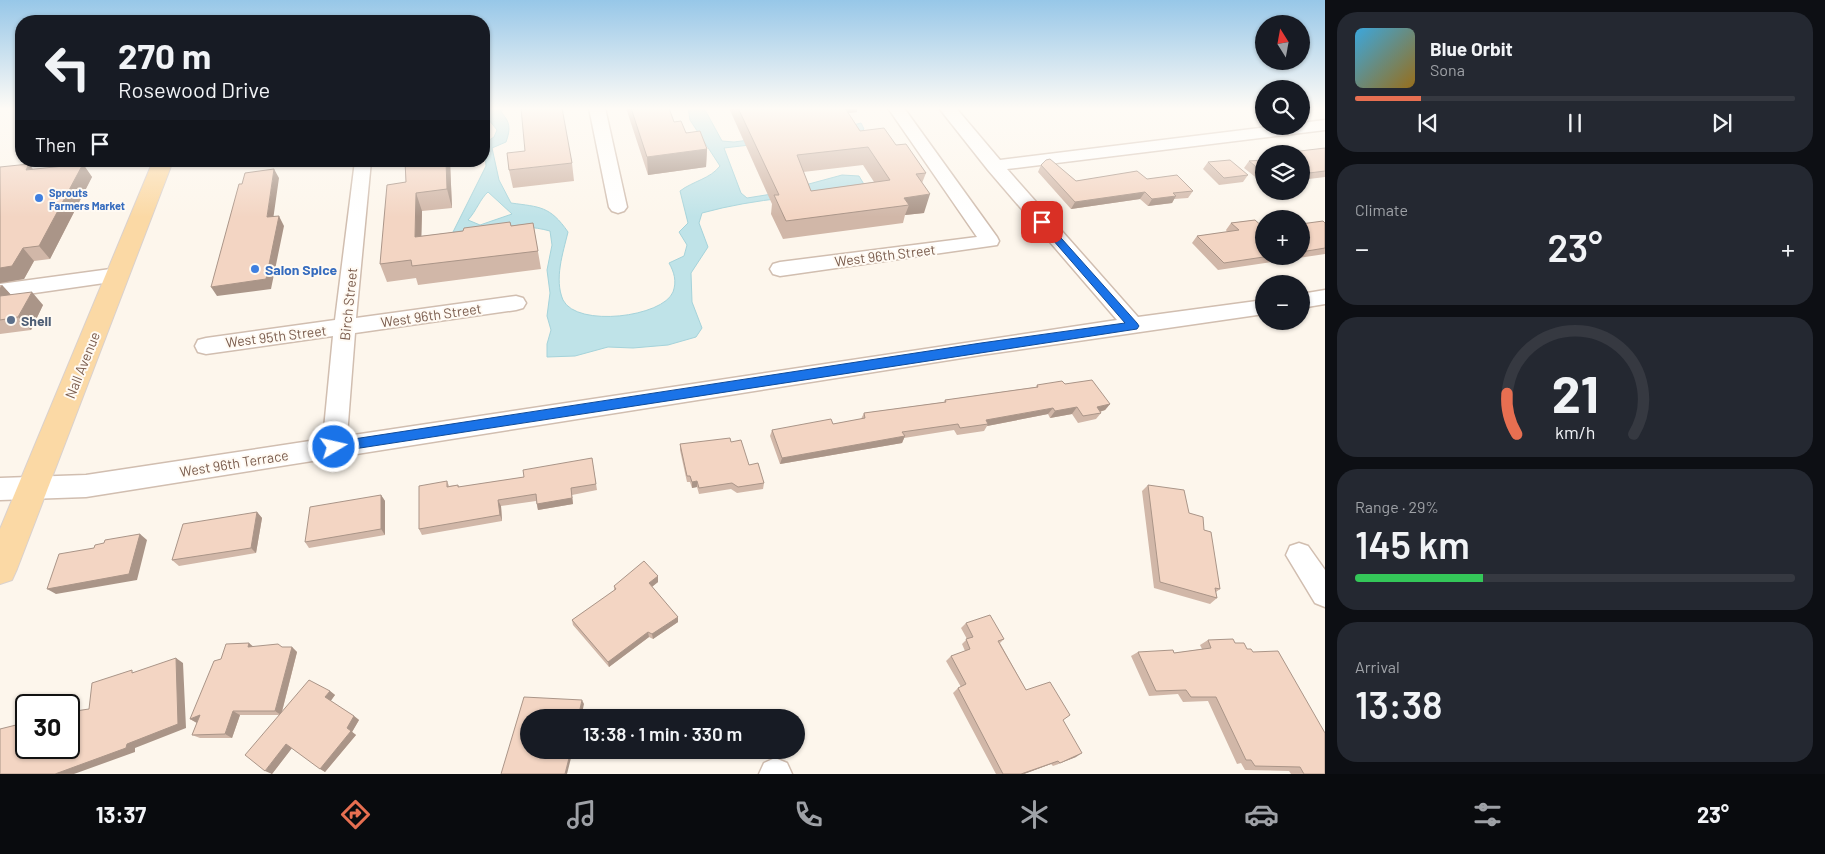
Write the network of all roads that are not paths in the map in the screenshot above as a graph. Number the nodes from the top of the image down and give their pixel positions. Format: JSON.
{"nodes":[{"id":1,"x":604,"y":144,"type":"edge"},
{"id":2,"x":921,"y":144,"type":"edge"},
{"id":3,"x":976,"y":144,"type":"edge"},
{"id":4,"x":1171,"y":144,"type":"edge"},
{"id":5,"x":994,"y":166,"type":"junction"},
{"id":6,"x":161,"y":167,"type":"edge"},
{"id":7,"x":362,"y":167,"type":"edge"},
{"id":8,"x":618,"y":207,"type":"dead end"},
{"id":9,"x":780,"y":269,"type":"dead end"},
{"id":10,"x":118,"y":275,"type":"junction"},
{"id":11,"x":0,"y":291,"type":"edge"},
{"id":12,"x":1325,"y":297,"type":"edge"},
{"id":13,"x":1310,"y":300,"type":"edge"},
{"id":14,"x":516,"y":303,"type":"dead end"},
{"id":15,"x":1255,"y":308,"type":"edge"},
{"id":16,"x":1134,"y":326,"type":"junction"},
{"id":17,"x":346,"y":327,"type":"junction"},
{"id":18,"x":206,"y":346,"type":"dead end"},
{"id":19,"x":334,"y":447,"type":"junction"},
{"id":20,"x":34,"y":487,"type":"junction"},
{"id":21,"x":0,"y":489,"type":"edge"},
{"id":22,"x":1299,"y":555,"type":"dead end"},
{"id":23,"x":0,"y":569,"type":"edge"},
{"id":24,"x":1325,"y":594,"type":"edge"}],
"edges":[{"from":1,"to":8,"type":"street"},
{"from":2,"to":9,"type":"street","name":"West 96th Street"},
{"from":3,"to":5,"type":"street"},
{"from":4,"to":5,"type":"street"},
{"from":5,"to":16,"type":"street"},
{"from":6,"to":10,"type":"main road","name":"Nall Avenue"},
{"from":7,"to":17,"type":"street","name":"Birch Street"},
{"from":10,"to":11,"type":"street"},
{"from":10,"to":20,"type":"main road","name":"Nall Avenue"},
{"from":12,"to":13,"type":"street"},
{"from":14,"to":17,"type":"street","name":"West 96th Street"},
{"from":15,"to":16,"type":"street","name":"West 96th Terrace"},
{"from":16,"to":19,"type":"street","name":"West 96th Terrace"},
{"from":17,"to":18,"type":"street","name":"West 95th Street"},
{"from":17,"to":19,"type":"street","name":"Birch Street"},
{"from":19,"to":20,"type":"street","name":"West 96th Terrace"},
{"from":20,"to":21,"type":"street","name":"West 96th Terrace"},
{"from":20,"to":23,"type":"main road","name":"Nall Avenue"},
{"from":22,"to":24,"type":"street"}]}
